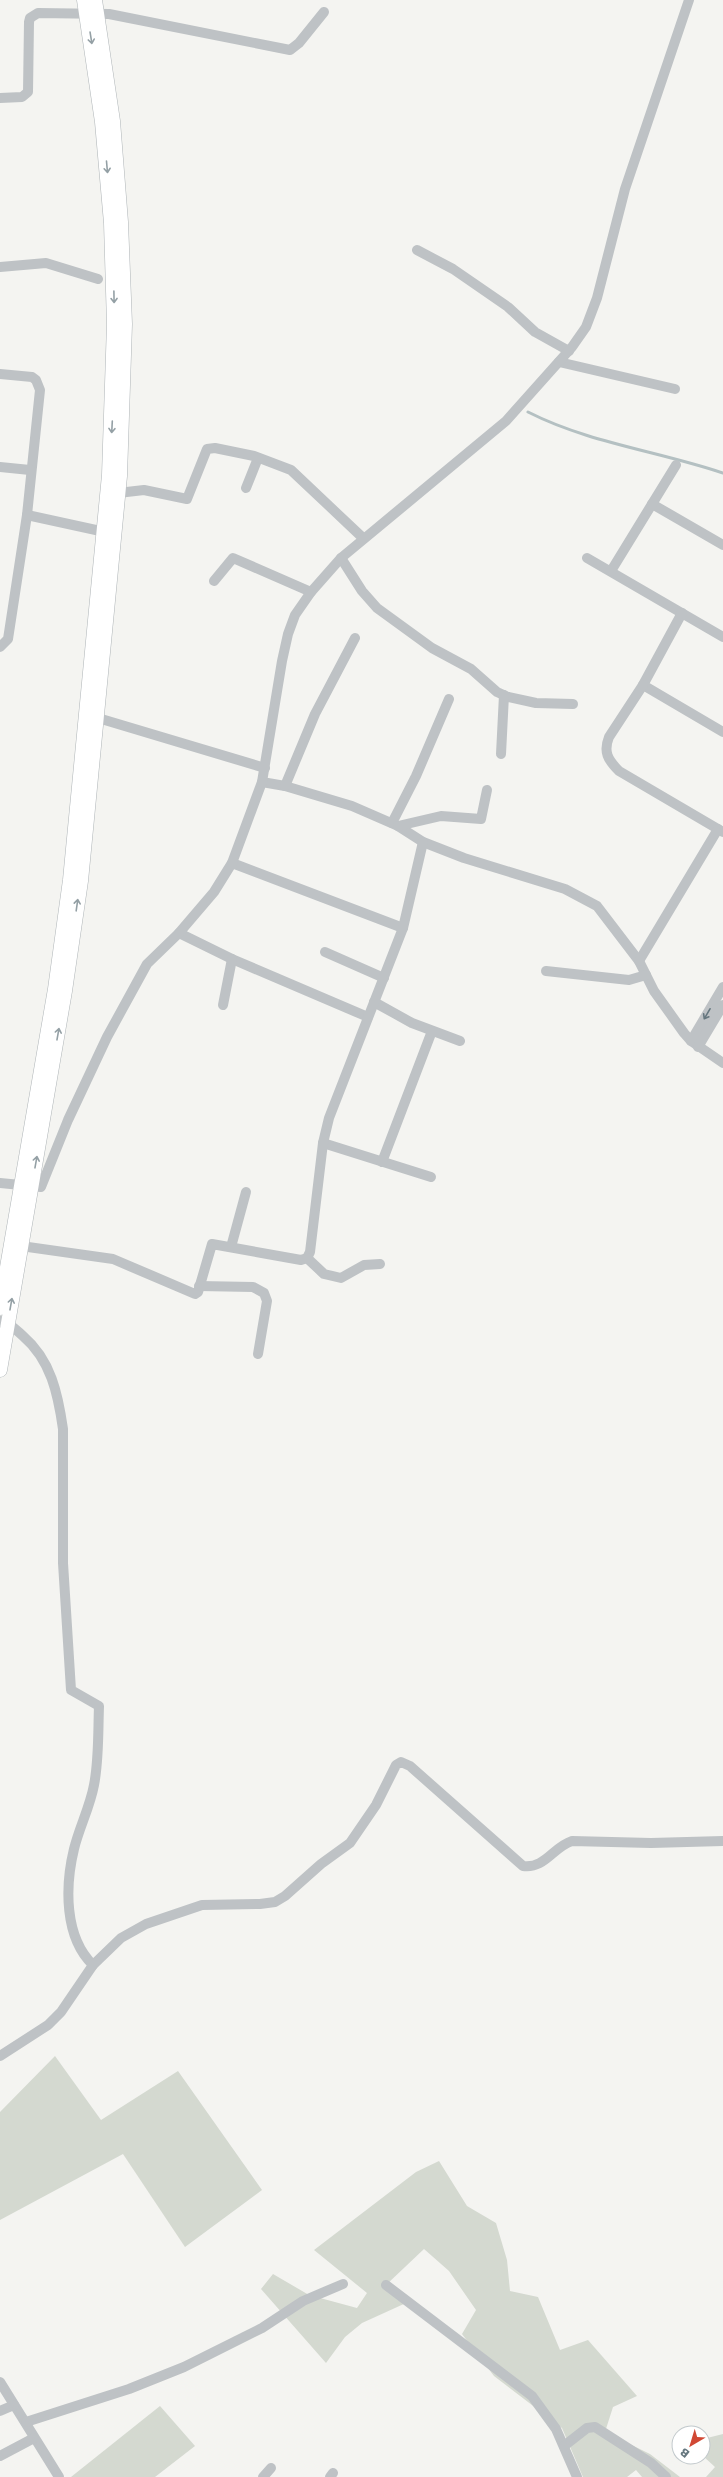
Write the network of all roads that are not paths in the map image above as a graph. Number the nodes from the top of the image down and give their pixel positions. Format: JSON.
{"nodes":[{"id":1,"x":689,"y":0,"type":"edge"},
{"id":2,"x":91,"y":7,"type":"edge"},
{"id":3,"x":324,"y":12,"type":"dead end"},
{"id":4,"x":0,"y":98,"type":"edge"},
{"id":5,"x":417,"y":250,"type":"dead end"},
{"id":6,"x":0,"y":267,"type":"edge"},
{"id":7,"x":98,"y":279,"type":"dead end"},
{"id":8,"x":569,"y":351,"type":"junction"},
{"id":9,"x":559,"y":362,"type":"junction"},
{"id":10,"x":0,"y":374,"type":"edge"},
{"id":11,"x":675,"y":389,"type":"dead end"},
{"id":12,"x":258,"y":458,"type":"junction"},
{"id":13,"x":676,"y":465,"type":"dead end"},
{"id":14,"x":0,"y":467,"type":"edge"},
{"id":15,"x":30,"y":470,"type":"junction"},
{"id":16,"x":246,"y":488,"type":"dead end"},
{"id":17,"x":118,"y":493,"type":"junction"},
{"id":18,"x":652,"y":504,"type":"junction"},
{"id":19,"x":27,"y":515,"type":"junction"},
{"id":20,"x":105,"y":532,"type":"junction"},
{"id":21,"x":363,"y":538,"type":"junction"},
{"id":22,"x":723,"y":545,"type":"edge"},
{"id":23,"x":340,"y":558,"type":"junction"},
{"id":24,"x":587,"y":558,"type":"dead end"},
{"id":25,"x":611,"y":571,"type":"junction"},
{"id":26,"x":214,"y":581,"type":"dead end"},
{"id":27,"x":311,"y":592,"type":"junction"},
{"id":28,"x":682,"y":613,"type":"junction"},
{"id":29,"x":723,"y":637,"type":"edge"},
{"id":30,"x":355,"y":638,"type":"dead end"},
{"id":31,"x":0,"y":647,"type":"edge"},
{"id":32,"x":643,"y":685,"type":"junction"},
{"id":33,"x":504,"y":695,"type":"junction"},
{"id":34,"x":449,"y":699,"type":"dead end"},
{"id":35,"x":573,"y":704,"type":"dead end"},
{"id":36,"x":98,"y":718,"type":"junction"},
{"id":37,"x":723,"y":732,"type":"edge"},
{"id":38,"x":501,"y":754,"type":"dead end"},
{"id":39,"x":265,"y":768,"type":"junction"},
{"id":40,"x":262,"y":782,"type":"junction"},
{"id":41,"x":285,"y":786,"type":"junction"},
{"id":42,"x":487,"y":790,"type":"dead end"},
{"id":43,"x":395,"y":824,"type":"junction"},
{"id":44,"x":720,"y":830,"type":"edge"},
{"id":45,"x":423,"y":842,"type":"junction"},
{"id":46,"x":232,"y":863,"type":"junction"},
{"id":47,"x":404,"y":928,"type":"junction"},
{"id":48,"x":179,"y":933,"type":"junction"},
{"id":49,"x":325,"y":952,"type":"dead end"},
{"id":50,"x":232,"y":959,"type":"junction"},
{"id":51,"x":639,"y":961,"type":"junction"},
{"id":52,"x":546,"y":970,"type":"dead end"},
{"id":53,"x":646,"y":975,"type":"junction"},
{"id":54,"x":384,"y":978,"type":"junction"},
{"id":55,"x":723,"y":987,"type":"edge"},
{"id":56,"x":374,"y":1002,"type":"junction"},
{"id":57,"x":223,"y":1005,"type":"dead end"},
{"id":58,"x":723,"y":1005,"type":"edge"},
{"id":59,"x":368,"y":1017,"type":"junction"},
{"id":60,"x":432,"y":1031,"type":"junction"},
{"id":61,"x":460,"y":1041,"type":"dead end"},
{"id":62,"x":695,"y":1044,"type":"junction"},
{"id":63,"x":723,"y":1063,"type":"edge"},
{"id":64,"x":323,"y":1143,"type":"junction"},
{"id":65,"x":382,"y":1162,"type":"junction"},
{"id":66,"x":431,"y":1177,"type":"dead end"},
{"id":67,"x":0,"y":1183,"type":"edge"},
{"id":68,"x":26,"y":1186,"type":"junction"},
{"id":69,"x":246,"y":1192,"type":"dead end"},
{"id":70,"x":231,"y":1247,"type":"junction"},
{"id":71,"x":16,"y":1248,"type":"junction"},
{"id":72,"x":306,"y":1258,"type":"junction"},
{"id":73,"x":380,"y":1264,"type":"dead end"},
{"id":74,"x":199,"y":1286,"type":"junction"},
{"id":75,"x":0,"y":1308,"type":"edge"},
{"id":76,"x":4,"y":1322,"type":"edge"},
{"id":77,"x":258,"y":1354,"type":"dead end"},
{"id":78,"x":0,"y":1370,"type":"edge"},
{"id":79,"x":723,"y":1841,"type":"edge"},
{"id":80,"x":93,"y":1964,"type":"junction"},
{"id":81,"x":0,"y":2056,"type":"edge"},
{"id":82,"x":343,"y":2284,"type":"dead end"},
{"id":83,"x":386,"y":2285,"type":"dead end"},
{"id":84,"x":0,"y":2382,"type":"edge"},
{"id":85,"x":14,"y":2405,"type":"junction"},
{"id":86,"x":0,"y":2411,"type":"edge"},
{"id":87,"x":26,"y":2422,"type":"junction"},
{"id":88,"x":34,"y":2438,"type":"junction"},
{"id":89,"x":564,"y":2446,"type":"junction"},
{"id":90,"x":0,"y":2456,"type":"edge"},
{"id":91,"x":271,"y":2468,"type":"dead end"},
{"id":92,"x":59,"y":2477,"type":"edge"},
{"id":93,"x":263,"y":2477,"type":"edge"},
{"id":94,"x":577,"y":2477,"type":"edge"},
{"id":95,"x":666,"y":2477,"type":"edge"}],
"edges":[{"from":1,"to":8,"type":"street"},
{"from":2,"to":3,"type":"street"},
{"from":2,"to":4,"type":"street"},
{"from":2,"to":17,"type":"main road"},
{"from":2,"to":20,"type":"main road","one_way":true},
{"from":5,"to":8,"type":"street"},
{"from":6,"to":7,"type":"street"},
{"from":8,"to":9,"type":"street"},
{"from":9,"to":11,"type":"street"},
{"from":9,"to":21,"type":"street"},
{"from":10,"to":15,"type":"street"},
{"from":12,"to":16,"type":"street"},
{"from":12,"to":17,"type":"street"},
{"from":12,"to":21,"type":"street"},
{"from":13,"to":18,"type":"street"},
{"from":14,"to":15,"type":"street"},
{"from":15,"to":19,"type":"street"},
{"from":17,"to":36,"type":"main road"},
{"from":18,"to":22,"type":"street"},
{"from":18,"to":25,"type":"street"},
{"from":19,"to":20,"type":"street"},
{"from":19,"to":31,"type":"street"},
{"from":20,"to":68,"type":"main road"},
{"from":21,"to":23,"type":"street"},
{"from":23,"to":27,"type":"street"},
{"from":23,"to":33,"type":"street"},
{"from":24,"to":25,"type":"street"},
{"from":25,"to":28,"type":"street"},
{"from":26,"to":27,"type":"street"},
{"from":27,"to":39,"type":"street"},
{"from":28,"to":29,"type":"street"},
{"from":28,"to":32,"type":"street"},
{"from":30,"to":41,"type":"street"},
{"from":32,"to":37,"type":"street"},
{"from":32,"to":44,"type":"street"},
{"from":33,"to":35,"type":"street"},
{"from":33,"to":38,"type":"street"},
{"from":34,"to":43,"type":"street"},
{"from":36,"to":39,"type":"street"},
{"from":68,"to":36,"type":"main road","one_way":true},
{"from":39,"to":40,"type":"street"},
{"from":40,"to":41,"type":"street"},
{"from":40,"to":46,"type":"street"},
{"from":41,"to":43,"type":"street"},
{"from":42,"to":43,"type":"street"},
{"from":43,"to":45,"type":"street"},
{"from":44,"to":51,"type":"street"},
{"from":45,"to":47,"type":"street"},
{"from":45,"to":51,"type":"street"},
{"from":46,"to":47,"type":"street"},
{"from":46,"to":48,"type":"street"},
{"from":47,"to":54,"type":"street"},
{"from":48,"to":50,"type":"street"},
{"from":48,"to":68,"type":"street"},
{"from":49,"to":54,"type":"street"},
{"from":50,"to":57,"type":"street"},
{"from":50,"to":59,"type":"street"},
{"from":51,"to":53,"type":"street"},
{"from":52,"to":53,"type":"street"},
{"from":53,"to":62,"type":"street"},
{"from":54,"to":56,"type":"street"},
{"from":55,"to":62,"type":"street","one_way":true},
{"from":56,"to":59,"type":"street"},
{"from":56,"to":60,"type":"street"},
{"from":58,"to":62,"type":"street"},
{"from":59,"to":64,"type":"street"},
{"from":60,"to":61,"type":"street"},
{"from":60,"to":65,"type":"street"},
{"from":62,"to":63,"type":"street"},
{"from":64,"to":65,"type":"street"},
{"from":64,"to":72,"type":"street"},
{"from":65,"to":66,"type":"street"},
{"from":67,"to":68,"type":"street"},
{"from":68,"to":71,"type":"main road"},
{"from":69,"to":70,"type":"street"},
{"from":70,"to":72,"type":"street"},
{"from":70,"to":74,"type":"street"},
{"from":71,"to":74,"type":"street"},
{"from":71,"to":75,"type":"main road"},
{"from":76,"to":71,"type":"main road","one_way":true},
{"from":72,"to":73,"type":"street"},
{"from":74,"to":77,"type":"street"},
{"from":76,"to":78,"type":"main road"},
{"from":76,"to":80,"type":"street"},
{"from":79,"to":80,"type":"street"},
{"from":80,"to":81,"type":"street"},
{"from":82,"to":87,"type":"street"},
{"from":83,"to":89,"type":"street"},
{"from":84,"to":85,"type":"street"},
{"from":85,"to":86,"type":"street"},
{"from":85,"to":87,"type":"street"},
{"from":87,"to":88,"type":"street"},
{"from":88,"to":90,"type":"street"},
{"from":88,"to":92,"type":"street"},
{"from":89,"to":94,"type":"street"},
{"from":89,"to":95,"type":"street"},
{"from":91,"to":93,"type":"street"}]}
